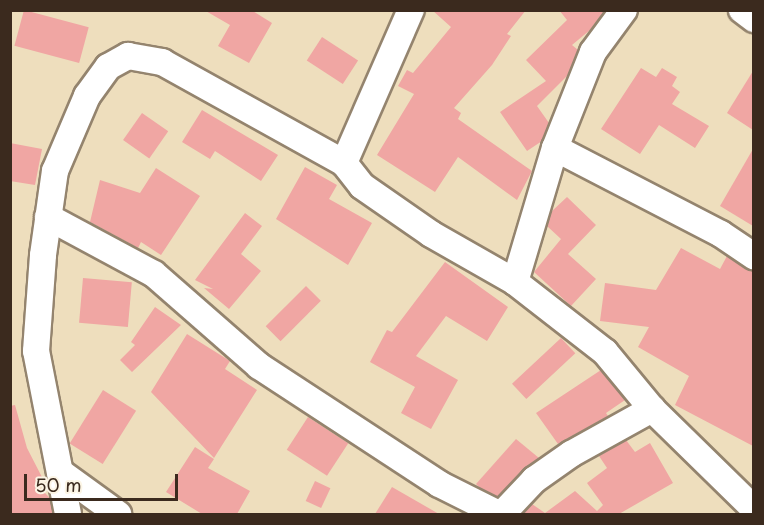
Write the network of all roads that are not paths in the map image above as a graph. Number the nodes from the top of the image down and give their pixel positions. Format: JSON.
{"nodes":[{"id":1,"x":411,"y":10,"type":"edge"},
{"id":2,"x":624,"y":10,"type":"edge"},
{"id":3,"x":742,"y":10,"type":"edge"},
{"id":4,"x":753,"y":19,"type":"edge"},
{"id":5,"x":555,"y":148,"type":"junction"},
{"id":6,"x":344,"y":163,"type":"junction"},
{"id":7,"x":48,"y":217,"type":"junction"},
{"id":8,"x":753,"y":256,"type":"edge"},
{"id":9,"x":514,"y":282,"type":"junction"},
{"id":10,"x":652,"y":409,"type":"junction"},
{"id":11,"x":60,"y":471,"type":"junction"},
{"id":12,"x":753,"y":509,"type":"edge"},
{"id":13,"x":68,"y":514,"type":"edge"},
{"id":14,"x":118,"y":514,"type":"edge"},
{"id":15,"x":500,"y":514,"type":"edge"}],
"edges":[{"from":1,"to":6,"type":"street"},
{"from":2,"to":5,"type":"street"},
{"from":3,"to":4,"type":"street"},
{"from":5,"to":8,"type":"street"},
{"from":5,"to":9,"type":"street"},
{"from":6,"to":7,"type":"street"},
{"from":6,"to":9,"type":"street"},
{"from":7,"to":11,"type":"street"},
{"from":7,"to":15,"type":"street"},
{"from":9,"to":10,"type":"street"},
{"from":10,"to":12,"type":"street"},
{"from":10,"to":15,"type":"street"},
{"from":11,"to":13,"type":"street"},
{"from":11,"to":14,"type":"street"}]}
